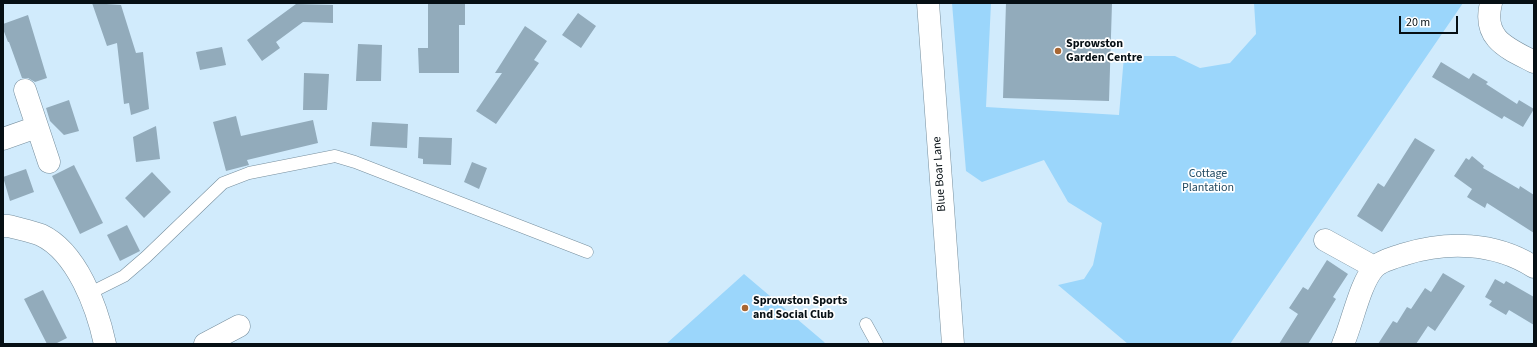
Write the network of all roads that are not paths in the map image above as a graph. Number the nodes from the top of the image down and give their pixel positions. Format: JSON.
{"nodes":[{"id":1,"x":928,"y":3,"type":"edge"},
{"id":2,"x":1490,"y":6,"type":"edge"},
{"id":3,"x":1534,"y":62,"type":"edge"},
{"id":4,"x":25,"y":90,"type":"dead end"},
{"id":5,"x":37,"y":127,"type":"junction"},
{"id":6,"x":3,"y":139,"type":"edge"},
{"id":7,"x":49,"y":162,"type":"dead end"},
{"id":8,"x":3,"y":226,"type":"edge"},
{"id":9,"x":1326,"y":240,"type":"dead end"},
{"id":10,"x":587,"y":252,"type":"dead end"},
{"id":11,"x":1534,"y":267,"type":"edge"},
{"id":12,"x":1374,"y":268,"type":"junction"},
{"id":13,"x":90,"y":293,"type":"junction"},
{"id":14,"x":866,"y":324,"type":"dead end"},
{"id":15,"x":239,"y":326,"type":"dead end"},
{"id":16,"x":105,"y":344,"type":"edge"},
{"id":17,"x":205,"y":344,"type":"edge"},
{"id":18,"x":877,"y":344,"type":"edge"},
{"id":19,"x":953,"y":344,"type":"edge"},
{"id":20,"x":1342,"y":344,"type":"edge"}],
"edges":[{"from":1,"to":19,"type":"street","name":"Blue Boar Lane"},
{"from":2,"to":3,"type":"street"},
{"from":4,"to":5,"type":"street"},
{"from":5,"to":6,"type":"street"},
{"from":5,"to":7,"type":"street"},
{"from":8,"to":13,"type":"street"},
{"from":9,"to":12,"type":"street"},
{"from":10,"to":13,"type":"lane"},
{"from":11,"to":12,"type":"street"},
{"from":12,"to":20,"type":"street"},
{"from":13,"to":16,"type":"street"},
{"from":14,"to":18,"type":"lane"},
{"from":15,"to":17,"type":"street"}]}
